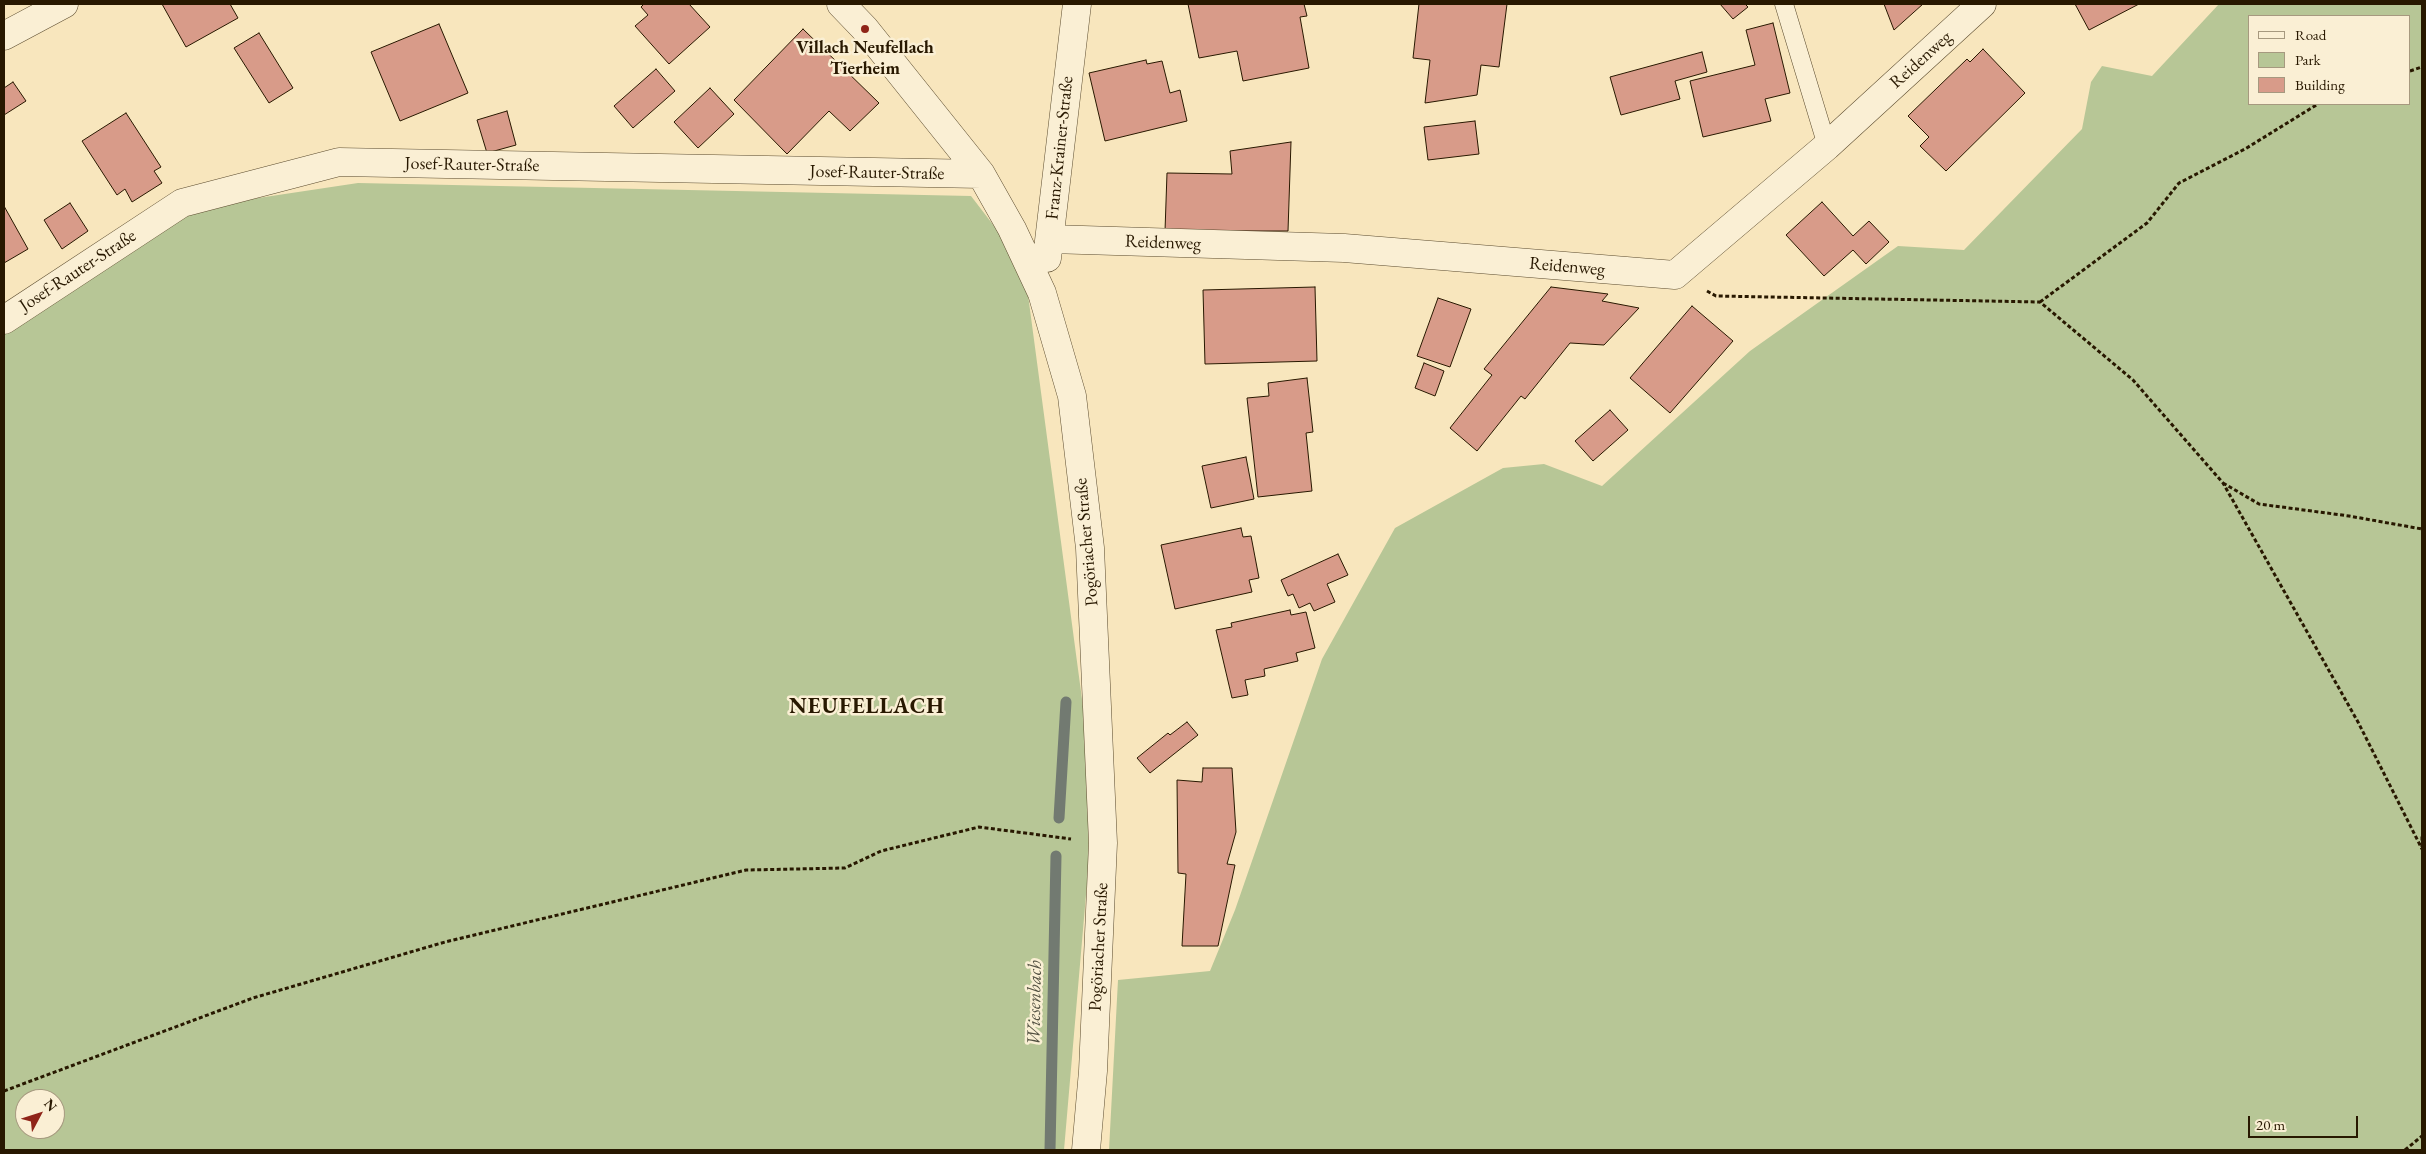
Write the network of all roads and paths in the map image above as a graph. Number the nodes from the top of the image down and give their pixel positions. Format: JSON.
{"nodes":[{"id":1,"x":64,"y":4,"type":"edge"},
{"id":2,"x":841,"y":4,"type":"edge"},
{"id":3,"x":1077,"y":4,"type":"edge"},
{"id":4,"x":1784,"y":4,"type":"edge"},
{"id":5,"x":1982,"y":4,"type":"edge"},
{"id":6,"x":4,"y":36,"type":"edge"},
{"id":7,"x":2316,"y":105,"type":"edge"},
{"id":8,"x":1827,"y":146,"type":"junction"},
{"id":9,"x":981,"y":174,"type":"junction"},
{"id":10,"x":1050,"y":239,"type":"junction"},
{"id":11,"x":1675,"y":276,"type":"junction"},
{"id":12,"x":1042,"y":293,"type":"junction"},
{"id":13,"x":2040,"y":302,"type":"junction"},
{"id":14,"x":4,"y":320,"type":"edge"},
{"id":15,"x":2223,"y":483,"type":"junction"},
{"id":16,"x":2422,"y":528,"type":"edge"},
{"id":17,"x":2422,"y":834,"type":"edge"},
{"id":18,"x":1103,"y":843,"type":"junction"},
{"id":19,"x":2422,"y":848,"type":"edge"},
{"id":20,"x":4,"y":1091,"type":"edge"},
{"id":21,"x":2422,"y":1136,"type":"edge"},
{"id":22,"x":1086,"y":1150,"type":"edge"},
{"id":23,"x":2405,"y":1150,"type":"edge"}],
"edges":[{"from":1,"to":6,"type":"street"},
{"from":2,"to":9,"type":"street","name":"Pogöriacher Straße"},
{"from":3,"to":10,"type":"street","name":"Franz-Krainer-Straße"},
{"from":4,"to":8,"type":"lane"},
{"from":5,"to":8,"type":"street","name":"Reidenweg"},
{"from":7,"to":13,"type":"path"},
{"from":8,"to":11,"type":"street","name":"Reidenweg"},
{"from":9,"to":12,"type":"street","name":"Pogöriacher Straße"},
{"from":9,"to":14,"type":"street","name":"Josef-Rauter-Straße"},
{"from":10,"to":11,"type":"street","name":"Reidenweg"},
{"from":10,"to":12,"type":"street","name":"Franz-Krainer-Straße"},
{"from":11,"to":13,"type":"path"},
{"from":12,"to":18,"type":"street","name":"Pogöriacher Straße"},
{"from":13,"to":15,"type":"path"},
{"from":15,"to":16,"type":"path"},
{"from":15,"to":19,"type":"path"},
{"from":17,"to":19,"type":"path"},
{"from":18,"to":20,"type":"path"},
{"from":18,"to":22,"type":"street","name":"Pogöriacher Straße"},
{"from":21,"to":23,"type":"path"}]}
